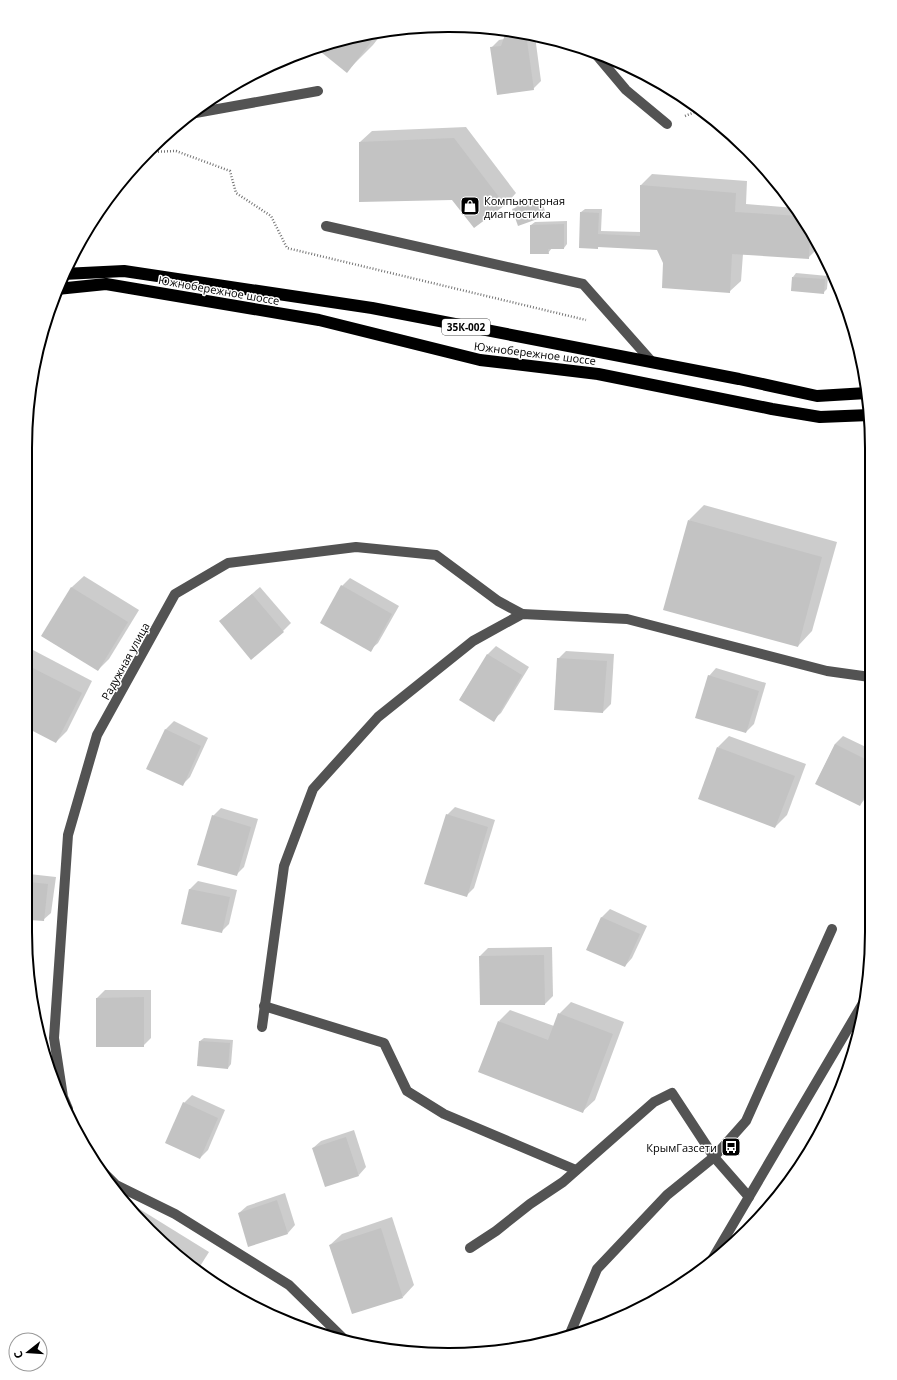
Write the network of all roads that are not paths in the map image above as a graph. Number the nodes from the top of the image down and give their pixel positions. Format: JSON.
{"nodes":[{"id":1,"x":602,"y":62,"type":"edge"},
{"id":2,"x":318,"y":91,"type":"dead end"},
{"id":3,"x":204,"y":111,"type":"edge"},
{"id":4,"x":666,"y":124,"type":"dead end"},
{"id":5,"x":326,"y":226,"type":"dead end"},
{"id":6,"x":71,"y":274,"type":"edge"},
{"id":7,"x":64,"y":288,"type":"edge"},
{"id":8,"x":653,"y":363,"type":"junction"},
{"id":9,"x":861,"y":393,"type":"edge"},
{"id":10,"x":863,"y":415,"type":"edge"},
{"id":11,"x":522,"y":614,"type":"junction"},
{"id":12,"x":865,"y":676,"type":"edge"},
{"id":13,"x":832,"y":929,"type":"dead end"},
{"id":14,"x":264,"y":1006,"type":"junction"},
{"id":15,"x":856,"y":1018,"type":"edge"},
{"id":16,"x":262,"y":1027,"type":"dead end"},
{"id":17,"x":61,"y":1083,"type":"edge"},
{"id":18,"x":714,"y":1157,"type":"junction"},
{"id":19,"x":576,"y":1170,"type":"junction"},
{"id":20,"x":122,"y":1190,"type":"edge"},
{"id":21,"x":749,"y":1196,"type":"junction"},
{"id":22,"x":470,"y":1248,"type":"dead end"},
{"id":23,"x":718,"y":1249,"type":"edge"},
{"id":24,"x":572,"y":1329,"type":"edge"},
{"id":25,"x":338,"y":1333,"type":"edge"}],
"edges":[{"from":1,"to":4,"type":"street"},
{"from":2,"to":3,"type":"street"},
{"from":5,"to":8,"type":"street"},
{"from":6,"to":8,"type":"highway","name":"Южнобережное шоссе","number":"35К-002"},
{"from":7,"to":10,"type":"highway","name":"Южнобережное шоссе"},
{"from":8,"to":9,"type":"highway","name":"Южнобережное шоссе","number":"35К-002"},
{"from":11,"to":12,"type":"street"},
{"from":11,"to":14,"type":"street"},
{"from":11,"to":17,"type":"street","name":"Радужная улица"},
{"from":13,"to":18,"type":"street"},
{"from":14,"to":16,"type":"street"},
{"from":14,"to":19,"type":"street"},
{"from":15,"to":21,"type":"street"},
{"from":18,"to":19,"type":"street"},
{"from":18,"to":21,"type":"street"},
{"from":18,"to":24,"type":"street"},
{"from":19,"to":22,"type":"street"},
{"from":20,"to":25,"type":"street"},
{"from":21,"to":23,"type":"street"}]}
